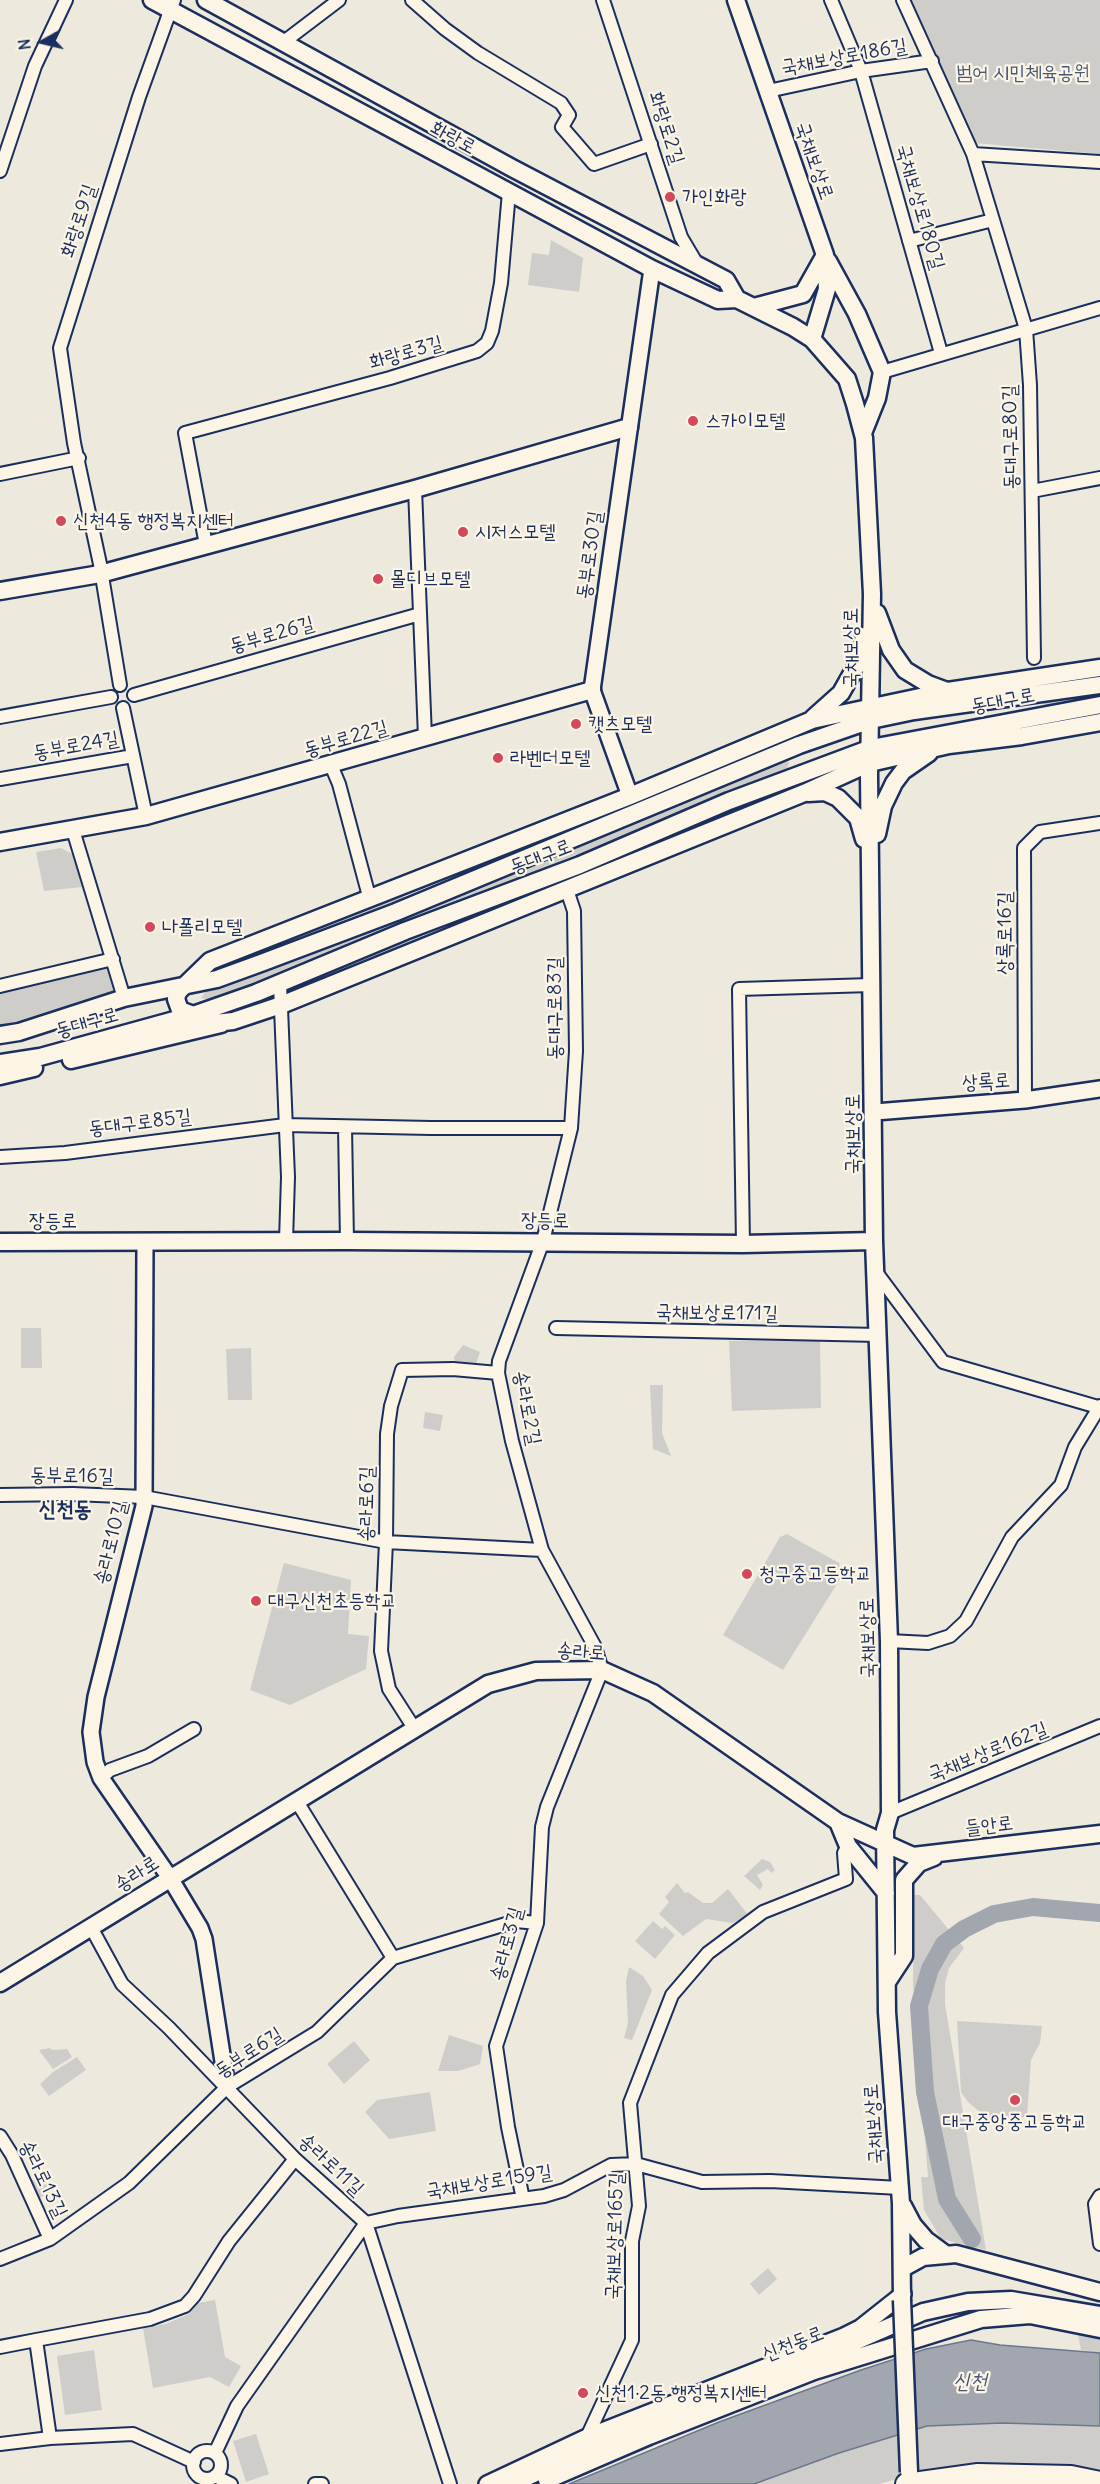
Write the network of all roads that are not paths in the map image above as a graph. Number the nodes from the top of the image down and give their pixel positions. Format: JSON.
{"nodes":[{"id":1,"x":66,"y":0,"type":"edge"},
{"id":2,"x":152,"y":0,"type":"edge"},
{"id":3,"x":206,"y":0,"type":"edge"},
{"id":4,"x":339,"y":0,"type":"edge"},
{"id":5,"x":412,"y":0,"type":"edge"},
{"id":6,"x":603,"y":0,"type":"edge"},
{"id":7,"x":736,"y":0,"type":"edge"},
{"id":8,"x":831,"y":0,"type":"edge"},
{"id":9,"x":903,"y":0,"type":"edge"},
{"id":10,"x":172,"y":5,"type":"edge"},
{"id":11,"x":285,"y":41,"type":"junction"},
{"id":12,"x":932,"y":61,"type":"junction"},
{"id":13,"x":861,"y":70,"type":"junction"},
{"id":14,"x":768,"y":91,"type":"junction"},
{"id":15,"x":651,"y":144,"type":"junction"},
{"id":16,"x":3,"y":152,"type":"edge"},
{"id":17,"x":973,"y":154,"type":"junction"},
{"id":18,"x":1100,"y":162,"type":"edge"},
{"id":19,"x":0,"y":171,"type":"edge"},
{"id":20,"x":509,"y":192,"type":"junction"},
{"id":21,"x":993,"y":220,"type":"junction"},
{"id":22,"x":909,"y":241,"type":"junction"},
{"id":23,"x":825,"y":255,"type":"junction"},
{"id":24,"x":698,"y":265,"type":"junction"},
{"id":25,"x":652,"y":269,"type":"junction"},
{"id":26,"x":738,"y":299,"type":"junction"},
{"id":27,"x":754,"y":307,"type":"junction"},
{"id":28,"x":1100,"y":308,"type":"edge"},
{"id":29,"x":1026,"y":329,"type":"junction"},
{"id":30,"x":812,"y":339,"type":"junction"},
{"id":31,"x":941,"y":353,"type":"junction"},
{"id":32,"x":882,"y":372,"type":"junction"},
{"id":33,"x":629,"y":427,"type":"junction"},
{"id":34,"x":863,"y":433,"type":"junction"},
{"id":35,"x":79,"y":458,"type":"junction"},
{"id":36,"x":0,"y":474,"type":"edge"},
{"id":37,"x":1100,"y":478,"type":"edge"},
{"id":38,"x":415,"y":489,"type":"junction"},
{"id":39,"x":1032,"y":490,"type":"junction"},
{"id":40,"x":206,"y":545,"type":"junction"},
{"id":41,"x":100,"y":574,"type":"junction"},
{"id":42,"x":0,"y":591,"type":"edge"},
{"id":43,"x":872,"y":594,"type":"junction"},
{"id":44,"x":420,"y":614,"type":"junction"},
{"id":45,"x":1034,"y":658,"type":"dead end"},
{"id":46,"x":1100,"y":668,"type":"edge"},
{"id":47,"x":120,"y":685,"type":"junction"},
{"id":48,"x":1100,"y":685,"type":"edge"},
{"id":49,"x":592,"y":690,"type":"junction"},
{"id":50,"x":134,"y":694,"type":"junction"},
{"id":51,"x":111,"y":697,"type":"junction"},
{"id":52,"x":947,"y":699,"type":"junction"},
{"id":53,"x":1100,"y":705,"type":"edge"},
{"id":54,"x":123,"y":708,"type":"junction"},
{"id":55,"x":871,"y":714,"type":"junction"},
{"id":56,"x":0,"y":717,"type":"edge"},
{"id":57,"x":812,"y":720,"type":"junction"},
{"id":58,"x":1100,"y":722,"type":"edge"},
{"id":59,"x":425,"y":737,"type":"junction"},
{"id":60,"x":944,"y":740,"type":"junction"},
{"id":61,"x":799,"y":745,"type":"junction"},
{"id":62,"x":871,"y":755,"type":"junction"},
{"id":63,"x":134,"y":756,"type":"junction"},
{"id":64,"x":331,"y":765,"type":"junction"},
{"id":65,"x":808,"y":772,"type":"junction"},
{"id":66,"x":0,"y":779,"type":"edge"},
{"id":67,"x":804,"y":794,"type":"junction"},
{"id":68,"x":630,"y":796,"type":"junction"},
{"id":69,"x":146,"y":816,"type":"junction"},
{"id":70,"x":1100,"y":823,"type":"edge"},
{"id":71,"x":73,"y":830,"type":"junction"},
{"id":72,"x":0,"y":842,"type":"edge"},
{"id":73,"x":870,"y":858,"type":"junction"},
{"id":74,"x":567,"y":890,"type":"junction"},
{"id":75,"x":370,"y":900,"type":"junction"},
{"id":76,"x":113,"y":959,"type":"junction"},
{"id":77,"x":280,"y":984,"type":"junction"},
{"id":78,"x":871,"y":985,"type":"junction"},
{"id":79,"x":0,"y":986,"type":"edge"},
{"id":80,"x":183,"y":986,"type":"junction"},
{"id":81,"x":124,"y":998,"type":"junction"},
{"id":82,"x":281,"y":1005,"type":"junction"},
{"id":83,"x":196,"y":1014,"type":"junction"},
{"id":84,"x":233,"y":1021,"type":"junction"},
{"id":85,"x":0,"y":1035,"type":"edge"},
{"id":86,"x":0,"y":1063,"type":"edge"},
{"id":87,"x":0,"y":1076,"type":"edge"},
{"id":88,"x":1100,"y":1089,"type":"edge"},
{"id":89,"x":1025,"y":1101,"type":"junction"},
{"id":90,"x":875,"y":1112,"type":"junction"},
{"id":91,"x":285,"y":1125,"type":"junction"},
{"id":92,"x":345,"y":1127,"type":"junction"},
{"id":93,"x":571,"y":1128,"type":"junction"},
{"id":94,"x":0,"y":1157,"type":"edge"},
{"id":95,"x":286,"y":1241,"type":"junction"},
{"id":96,"x":347,"y":1241,"type":"junction"},
{"id":97,"x":543,"y":1241,"type":"junction"},
{"id":98,"x":874,"y":1241,"type":"junction"},
{"id":99,"x":0,"y":1242,"type":"edge"},
{"id":100,"x":145,"y":1242,"type":"junction"},
{"id":101,"x":743,"y":1245,"type":"junction"},
{"id":102,"x":876,"y":1272,"type":"junction"},
{"id":103,"x":556,"y":1328,"type":"dead end"},
{"id":104,"x":878,"y":1335,"type":"junction"},
{"id":105,"x":498,"y":1372,"type":"junction"},
{"id":106,"x":1099,"y":1406,"type":"edge"},
{"id":107,"x":0,"y":1495,"type":"edge"},
{"id":108,"x":144,"y":1497,"type":"junction"},
{"id":109,"x":386,"y":1542,"type":"junction"},
{"id":110,"x":543,"y":1550,"type":"junction"},
{"id":111,"x":890,"y":1641,"type":"junction"},
{"id":112,"x":602,"y":1670,"type":"junction"},
{"id":113,"x":1100,"y":1726,"type":"edge"},
{"id":114,"x":414,"y":1728,"type":"junction"},
{"id":115,"x":194,"y":1729,"type":"dead end"},
{"id":116,"x":102,"y":1778,"type":"junction"},
{"id":117,"x":296,"y":1800,"type":"junction"},
{"id":118,"x":890,"y":1813,"type":"junction"},
{"id":119,"x":838,"y":1822,"type":"junction"},
{"id":120,"x":1100,"y":1834,"type":"edge"},
{"id":121,"x":885,"y":1842,"type":"junction"},
{"id":122,"x":848,"y":1845,"type":"junction"},
{"id":123,"x":944,"y":1852,"type":"junction"},
{"id":124,"x":170,"y":1878,"type":"junction"},
{"id":125,"x":886,"y":1893,"type":"junction"},
{"id":126,"x":537,"y":1923,"type":"junction"},
{"id":127,"x":92,"y":1929,"type":"junction"},
{"id":128,"x":393,"y":1958,"type":"junction"},
{"id":129,"x":887,"y":1982,"type":"junction"},
{"id":130,"x":0,"y":1983,"type":"edge"},
{"id":131,"x":227,"y":2087,"type":"junction"},
{"id":132,"x":0,"y":2136,"type":"edge"},
{"id":133,"x":295,"y":2159,"type":"junction"},
{"id":134,"x":636,"y":2164,"type":"junction"},
{"id":135,"x":900,"y":2196,"type":"junction"},
{"id":136,"x":1100,"y":2196,"type":"edge"},
{"id":137,"x":523,"y":2199,"type":"junction"},
{"id":138,"x":366,"y":2223,"type":"junction"},
{"id":139,"x":50,"y":2240,"type":"junction"},
{"id":140,"x":1100,"y":2244,"type":"edge"},
{"id":141,"x":945,"y":2254,"type":"junction"},
{"id":142,"x":0,"y":2259,"type":"edge"},
{"id":143,"x":980,"y":2262,"type":"junction"},
{"id":144,"x":903,"y":2268,"type":"junction"},
{"id":145,"x":1052,"y":2285,"type":"junction"},
{"id":146,"x":1100,"y":2292,"type":"edge"},
{"id":147,"x":902,"y":2297,"type":"junction"},
{"id":148,"x":1007,"y":2309,"type":"junction"},
{"id":149,"x":1032,"y":2309,"type":"junction"},
{"id":150,"x":1100,"y":2314,"type":"edge"},
{"id":151,"x":1077,"y":2317,"type":"junction"},
{"id":152,"x":1100,"y":2329,"type":"edge"},
{"id":153,"x":36,"y":2340,"type":"junction"},
{"id":154,"x":0,"y":2347,"type":"edge"},
{"id":155,"x":587,"y":2437,"type":"junction"},
{"id":156,"x":50,"y":2438,"type":"junction"},
{"id":157,"x":0,"y":2444,"type":"edge"},
{"id":158,"x":215,"y":2453,"type":"junction"},
{"id":159,"x":194,"y":2462,"type":"junction"},
{"id":160,"x":208,"y":2480,"type":"edge"},
{"id":161,"x":908,"y":2481,"type":"edge"},
{"id":162,"x":964,"y":2481,"type":"edge"},
{"id":163,"x":1100,"y":2482,"type":"edge"},
{"id":164,"x":231,"y":2484,"type":"edge"},
{"id":165,"x":315,"y":2484,"type":"edge"},
{"id":166,"x":322,"y":2484,"type":"edge"},
{"id":167,"x":450,"y":2484,"type":"edge"},
{"id":168,"x":487,"y":2484,"type":"edge"},
{"id":169,"x":512,"y":2484,"type":"edge"},
{"id":170,"x":539,"y":2484,"type":"edge"},
{"id":171,"x":1041,"y":2484,"type":"edge"}],
"edges":[{"from":1,"to":16,"type":"street"},
{"from":2,"to":10,"type":"main road","name":"화랑로"},
{"from":3,"to":11,"type":"main road","name":"화랑로"},
{"from":4,"to":11,"type":"street"},
{"from":5,"to":15,"type":"street"},
{"from":6,"to":15,"type":"street","name":"화랑로2길"},
{"from":7,"to":14,"type":"main road","name":"국채보상로"},
{"from":8,"to":13,"type":"street","name":"국채보상로180길"},
{"from":9,"to":12,"type":"street","name":"국채보상로186길"},
{"from":10,"to":20,"type":"main road","name":"화랑로"},
{"from":10,"to":35,"type":"street","name":"화랑로9길"},
{"from":11,"to":24,"type":"main road","name":"화랑로"},
{"from":12,"to":13,"type":"street","name":"국채보상로186길"},
{"from":12,"to":17,"type":"street","name":"동대구로80길"},
{"from":13,"to":14,"type":"street","name":"국채보상로186길"},
{"from":13,"to":22,"type":"street","name":"국채보상로180길"},
{"from":14,"to":23,"type":"main road","name":"국채보상로"},
{"from":15,"to":24,"type":"street","name":"화랑로2길"},
{"from":16,"to":19,"type":"street"},
{"from":17,"to":18,"type":"street"},
{"from":17,"to":21,"type":"street","name":"동대구로80길"},
{"from":20,"to":25,"type":"main road","name":"화랑로"},
{"from":20,"to":40,"type":"street","name":"화랑로3길"},
{"from":21,"to":22,"type":"street"},
{"from":21,"to":29,"type":"street","name":"동대구로80길"},
{"from":22,"to":31,"type":"street","name":"국채보상로180길"},
{"from":23,"to":27,"type":"main road"},
{"from":23,"to":30,"type":"main road","name":"국채보상로"},
{"from":23,"to":32,"type":"main road"},
{"from":24,"to":26,"type":"main road","name":"화랑로"},
{"from":25,"to":26,"type":"main road","name":"화랑로"},
{"from":25,"to":33,"type":"street","name":"동부로30길"},
{"from":26,"to":27,"type":"main road","name":"화랑로"},
{"from":27,"to":30,"type":"main road","name":"화랑로"},
{"from":28,"to":29,"type":"street"},
{"from":29,"to":31,"type":"street"},
{"from":29,"to":39,"type":"street","name":"동대구로80길"},
{"from":30,"to":34,"type":"main road","name":"국채보상로"},
{"from":31,"to":32,"type":"street"},
{"from":32,"to":34,"type":"main road"},
{"from":33,"to":38,"type":"main road"},
{"from":33,"to":49,"type":"street","name":"동부로30길"},
{"from":34,"to":43,"type":"main road","name":"국채보상로"},
{"from":35,"to":36,"type":"street"},
{"from":35,"to":41,"type":"street"},
{"from":37,"to":39,"type":"street"},
{"from":38,"to":40,"type":"main road"},
{"from":38,"to":44,"type":"street"},
{"from":39,"to":45,"type":"street","name":"동대구로80길"},
{"from":40,"to":41,"type":"main road"},
{"from":41,"to":42,"type":"main road"},
{"from":41,"to":47,"type":"street"},
{"from":43,"to":52,"type":"main road"},
{"from":43,"to":55,"type":"main road","name":"국채보상로"},
{"from":43,"to":57,"type":"main road"},
{"from":44,"to":50,"type":"street","name":"동부로26길"},
{"from":44,"to":59,"type":"street"},
{"from":46,"to":52,"type":"main road","name":"동대구로"},
{"from":47,"to":50,"type":"street"},
{"from":47,"to":51,"type":"street"},
{"from":48,"to":52,"type":"main road","name":"동대구로"},
{"from":49,"to":59,"type":"main road","name":"동부로22길"},
{"from":49,"to":68,"type":"street"},
{"from":50,"to":54,"type":"street"},
{"from":51,"to":54,"type":"street"},
{"from":51,"to":56,"type":"street"},
{"from":52,"to":55,"type":"main road","name":"동대구로"},
{"from":52,"to":60,"type":"main road"},
{"from":53,"to":60,"type":"main road","name":"동대구로"},
{"from":54,"to":63,"type":"street"},
{"from":55,"to":57,"type":"main road"},
{"from":55,"to":61,"type":"main road","name":"동대구로"},
{"from":55,"to":62,"type":"main road","name":"국채보상로"},
{"from":57,"to":68,"type":"main road"},
{"from":58,"to":60,"type":"main road","name":"동대구로"},
{"from":59,"to":64,"type":"main road","name":"동부로22길"},
{"from":60,"to":62,"type":"main road","name":"동대구로"},
{"from":60,"to":73,"type":"main road"},
{"from":61,"to":65,"type":"main road"},
{"from":61,"to":80,"type":"main road","name":"동대구로"},
{"from":62,"to":65,"type":"main road","name":"동대구로"},
{"from":62,"to":67,"type":"main road"},
{"from":62,"to":73,"type":"main road","name":"국채보상로"},
{"from":63,"to":66,"type":"street","name":"동부로24길"},
{"from":63,"to":69,"type":"street","name":"동부로24길"},
{"from":64,"to":69,"type":"main road","name":"동부로22길"},
{"from":64,"to":75,"type":"street"},
{"from":65,"to":77,"type":"main road","name":"동대구로"},
{"from":67,"to":73,"type":"main road"},
{"from":67,"to":74,"type":"main road"},
{"from":68,"to":75,"type":"main road"},
{"from":69,"to":71,"type":"main road","name":"동부로22길"},
{"from":70,"to":89,"type":"street","name":"상록로16길"},
{"from":71,"to":72,"type":"main road","name":"동부로22길"},
{"from":71,"to":76,"type":"street","name":"동대구로"},
{"from":73,"to":78,"type":"main road","name":"국채보상로"},
{"from":74,"to":82,"type":"main road"},
{"from":74,"to":93,"type":"street","name":"동대구로83길"},
{"from":75,"to":80,"type":"main road"},
{"from":76,"to":79,"type":"street"},
{"from":76,"to":81,"type":"street","name":"동대구로"},
{"from":77,"to":82,"type":"street"},
{"from":77,"to":83,"type":"main road","name":"동대구로"},
{"from":78,"to":90,"type":"main road","name":"국채보상로"},
{"from":78,"to":101,"type":"street"},
{"from":80,"to":81,"type":"main road","name":"동대구로"},
{"from":80,"to":83,"type":"main road"},
{"from":81,"to":85,"type":"main road","name":"동대구로"},
{"from":82,"to":84,"type":"main road"},
{"from":82,"to":91,"type":"street"},
{"from":83,"to":84,"type":"main road"},
{"from":83,"to":86,"type":"main road","name":"동대구로"},
{"from":84,"to":87,"type":"main road"},
{"from":88,"to":89,"type":"street","name":"상록로"},
{"from":89,"to":90,"type":"street","name":"상록로"},
{"from":90,"to":98,"type":"main road","name":"국채보상로"},
{"from":91,"to":92,"type":"street","name":"동대구로85길"},
{"from":91,"to":94,"type":"street","name":"동대구로85길"},
{"from":91,"to":95,"type":"street"},
{"from":92,"to":93,"type":"street"},
{"from":92,"to":96,"type":"street"},
{"from":93,"to":97,"type":"street","name":"동대구로83길"},
{"from":95,"to":96,"type":"main road","name":"장등로"},
{"from":95,"to":100,"type":"main road","name":"장등로"},
{"from":96,"to":97,"type":"main road","name":"장등로"},
{"from":97,"to":101,"type":"main road","name":"장등로"},
{"from":97,"to":105,"type":"street","name":"송라로2길"},
{"from":98,"to":101,"type":"main road","name":"장등로"},
{"from":98,"to":102,"type":"main road","name":"국채보상로"},
{"from":99,"to":100,"type":"main road","name":"장등로"},
{"from":100,"to":108,"type":"street","name":"송라로10길"},
{"from":102,"to":104,"type":"main road","name":"국채보상로"},
{"from":102,"to":106,"type":"street"},
{"from":103,"to":104,"type":"street","name":"국채보상로171길"},
{"from":104,"to":111,"type":"main road","name":"국채보상로"},
{"from":105,"to":109,"type":"street","name":"송라로6길"},
{"from":105,"to":110,"type":"street","name":"송라로2길"},
{"from":106,"to":111,"type":"street"},
{"from":107,"to":108,"type":"street","name":"동부로16길"},
{"from":108,"to":109,"type":"street","name":"동부로16길"},
{"from":108,"to":116,"type":"street","name":"송라로10길"},
{"from":109,"to":110,"type":"street"},
{"from":109,"to":114,"type":"street","name":"송라로6길"},
{"from":110,"to":112,"type":"street","name":"송라로2길"},
{"from":111,"to":118,"type":"main road","name":"국채보상로"},
{"from":112,"to":114,"type":"main road","name":"송라로"},
{"from":112,"to":119,"type":"main road","name":"송라로"},
{"from":112,"to":126,"type":"street","name":"송라로3길"},
{"from":113,"to":118,"type":"street","name":"국채보상로162길"},
{"from":114,"to":117,"type":"main road","name":"송라로"},
{"from":115,"to":116,"type":"street"},
{"from":116,"to":124,"type":"street","name":"송라로10길"},
{"from":117,"to":124,"type":"main road","name":"송라로"},
{"from":117,"to":128,"type":"street"},
{"from":118,"to":121,"type":"main road","name":"국채보상로"},
{"from":119,"to":121,"type":"main road","name":"송라로"},
{"from":119,"to":122,"type":"main road"},
{"from":120,"to":123,"type":"main road","name":"들안로"},
{"from":121,"to":123,"type":"main road","name":"들안로"},
{"from":121,"to":125,"type":"main road","name":"국채보상로"},
{"from":122,"to":125,"type":"main road"},
{"from":122,"to":134,"type":"street","name":"국채보상로165길"},
{"from":123,"to":129,"type":"main road"},
{"from":124,"to":127,"type":"main road","name":"송라로"},
{"from":124,"to":131,"type":"street","name":"송라로10길"},
{"from":125,"to":129,"type":"main road","name":"국채보상로"},
{"from":126,"to":128,"type":"street","name":"동부로6길"},
{"from":126,"to":137,"type":"street","name":"송라로3길"},
{"from":127,"to":130,"type":"main road","name":"송라로"},
{"from":127,"to":131,"type":"street","name":"송라로11길"},
{"from":128,"to":131,"type":"street","name":"동부로6길"},
{"from":129,"to":135,"type":"main road","name":"국채보상로"},
{"from":131,"to":133,"type":"street","name":"송라로11길"},
{"from":131,"to":139,"type":"street","name":"동부로6길"},
{"from":132,"to":139,"type":"street","name":"송라로13길"},
{"from":133,"to":138,"type":"street","name":"송라로11길"},
{"from":133,"to":153,"type":"street"},
{"from":134,"to":135,"type":"street","name":"국채보상로159길"},
{"from":134,"to":137,"type":"street","name":"국채보상로159길"},
{"from":134,"to":155,"type":"street","name":"국채보상로165길"},
{"from":135,"to":141,"type":"main road"},
{"from":135,"to":144,"type":"main road","name":"국채보상로"},
{"from":136,"to":140,"type":"street"},
{"from":137,"to":138,"type":"street","name":"국채보상로159길"},
{"from":138,"to":158,"type":"street"},
{"from":138,"to":167,"type":"street","name":"송라로11길"},
{"from":139,"to":142,"type":"street","name":"동부로6길"},
{"from":141,"to":143,"type":"main road"},
{"from":141,"to":144,"type":"main road"},
{"from":143,"to":145,"type":"main road"},
{"from":143,"to":146,"type":"main road"},
{"from":144,"to":147,"type":"main road","name":"국채보상로"},
{"from":145,"to":149,"type":"main road"},
{"from":145,"to":151,"type":"main road"},
{"from":147,"to":155,"type":"street","name":"신천동로"},
{"from":147,"to":161,"type":"main road","name":"국채보상로","bridge":true},
{"from":148,"to":149,"type":"main road","name":"신천동로"},
{"from":148,"to":169,"type":"main road","name":"신천동로"},
{"from":148,"to":170,"type":"main road","name":"신천동로"},
{"from":149,"to":151,"type":"main road","name":"신천동로"},
{"from":150,"to":151,"type":"main road","name":"신천동로"},
{"from":151,"to":152,"type":"main road","name":"신천동로"},
{"from":153,"to":154,"type":"street"},
{"from":153,"to":156,"type":"street"},
{"from":155,"to":168,"type":"street","name":"신천동로"},
{"from":156,"to":157,"type":"street"},
{"from":156,"to":159,"type":"street"},
{"from":158,"to":159,"type":"street"},
{"from":158,"to":160,"type":"street"},
{"from":159,"to":160,"type":"street"},
{"from":160,"to":164,"type":"street"},
{"from":161,"to":162,"type":"highway"},
{"from":162,"to":163,"type":"highway"},
{"from":162,"to":171,"type":"highway"},
{"from":165,"to":166,"type":"street"}]}
